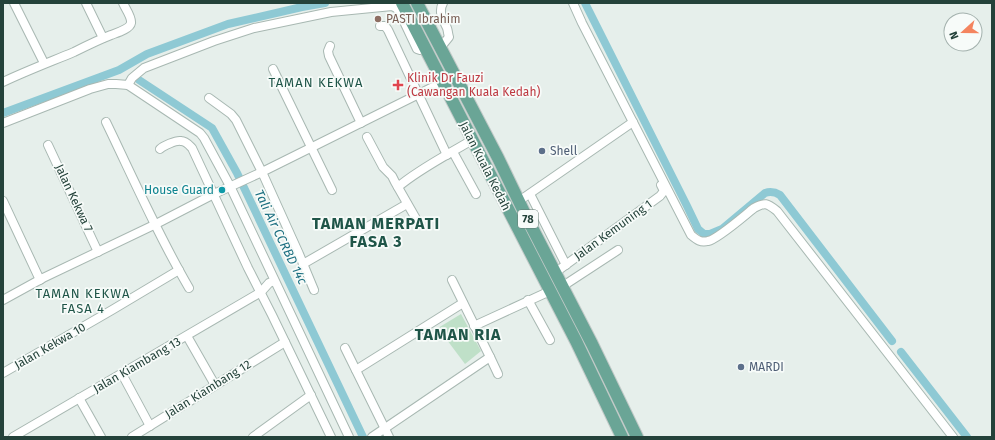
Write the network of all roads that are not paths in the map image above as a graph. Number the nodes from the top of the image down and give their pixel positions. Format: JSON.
{"nodes":[{"id":1,"x":14,"y":3,"type":"edge"},
{"id":2,"x":86,"y":3,"type":"edge"},
{"id":3,"x":123,"y":3,"type":"edge"},
{"id":4,"x":417,"y":3,"type":"edge"},
{"id":5,"x":444,"y":3,"type":"edge"},
{"id":6,"x":573,"y":3,"type":"edge"},
{"id":7,"x":403,"y":6,"type":"edge"},
{"id":8,"x":380,"y":26,"type":"dead end"},
{"id":9,"x":103,"y":38,"type":"junction"},
{"id":10,"x":330,"y":46,"type":"dead end"},
{"id":11,"x":424,"y":48,"type":"junction"},
{"id":12,"x":440,"y":48,"type":"junction"},
{"id":13,"x":44,"y":63,"type":"junction"},
{"id":14,"x":273,"y":68,"type":"dead end"},
{"id":15,"x":3,"y":82,"type":"edge"},
{"id":16,"x":443,"y":82,"type":"junction"},
{"id":17,"x":128,"y":85,"type":"junction"},
{"id":18,"x":418,"y":94,"type":"junction"},
{"id":19,"x":209,"y":98,"type":"dead end"},
{"id":20,"x":106,"y":122,"type":"dead end"},
{"id":21,"x":633,"y":122,"type":"junction"},
{"id":22,"x":3,"y":123,"type":"edge"},
{"id":23,"x":360,"y":123,"type":"junction"},
{"id":24,"x":367,"y":137,"type":"dead end"},
{"id":25,"x":472,"y":140,"type":"junction"},
{"id":26,"x":48,"y":144,"type":"dead end"},
{"id":27,"x":312,"y":148,"type":"junction"},
{"id":28,"x":160,"y":149,"type":"dead end"},
{"id":29,"x":450,"y":154,"type":"junction"},
{"id":30,"x":262,"y":172,"type":"junction"},
{"id":31,"x":233,"y":185,"type":"junction"},
{"id":32,"x":661,"y":185,"type":"dead end"},
{"id":33,"x":511,"y":186,"type":"junction"},
{"id":34,"x":398,"y":187,"type":"junction"},
{"id":35,"x":332,"y":190,"type":"dead end"},
{"id":36,"x":214,"y":194,"type":"junction"},
{"id":37,"x":476,"y":194,"type":"dead end"},
{"id":38,"x":530,"y":194,"type":"junction"},
{"id":39,"x":3,"y":201,"type":"edge"},
{"id":40,"x":519,"y":201,"type":"junction"},
{"id":41,"x":408,"y":204,"type":"junction"},
{"id":42,"x":156,"y":224,"type":"junction"},
{"id":43,"x":419,"y":224,"type":"dead end"},
{"id":44,"x":618,"y":250,"type":"dead end"},
{"id":45,"x":98,"y":252,"type":"junction"},
{"id":46,"x":303,"y":264,"type":"junction"},
{"id":47,"x":566,"y":265,"type":"junction"},
{"id":48,"x":179,"y":270,"type":"junction"},
{"id":49,"x":556,"y":272,"type":"junction"},
{"id":50,"x":40,"y":280,"type":"junction"},
{"id":51,"x":452,"y":280,"type":"dead end"},
{"id":52,"x":274,"y":281,"type":"junction"},
{"id":53,"x":563,"y":286,"type":"junction"},
{"id":54,"x":189,"y":288,"type":"dead end"},
{"id":55,"x":314,"y":290,"type":"dead end"},
{"id":56,"x":550,"y":291,"type":"junction"},
{"id":57,"x":260,"y":292,"type":"junction"},
{"id":58,"x":3,"y":300,"type":"edge"},
{"id":59,"x":528,"y":300,"type":"junction"},
{"id":60,"x":463,"y":303,"type":"junction"},
{"id":61,"x":474,"y":326,"type":"junction"},
{"id":62,"x":187,"y":336,"type":"junction"},
{"id":63,"x":550,"y":340,"type":"dead end"},
{"id":64,"x":285,"y":342,"type":"junction"},
{"id":65,"x":345,"y":348,"type":"dead end"},
{"id":66,"x":490,"y":357,"type":"junction"},
{"id":67,"x":356,"y":370,"type":"junction"},
{"id":68,"x":3,"y":373,"type":"edge"},
{"id":69,"x":122,"y":374,"type":"junction"},
{"id":70,"x":498,"y":374,"type":"dead end"},
{"id":71,"x":215,"y":385,"type":"junction"},
{"id":72,"x":311,"y":395,"type":"junction"},
{"id":73,"x":79,"y":398,"type":"junction"},
{"id":74,"x":150,"y":426,"type":"junction"},
{"id":75,"x":384,"y":428,"type":"junction"},
{"id":76,"x":13,"y":437,"type":"edge"},
{"id":77,"x":101,"y":437,"type":"edge"},
{"id":78,"x":132,"y":437,"type":"edge"},
{"id":79,"x":253,"y":437,"type":"edge"},
{"id":80,"x":331,"y":437,"type":"edge"},
{"id":81,"x":350,"y":437,"type":"edge"},
{"id":82,"x":372,"y":437,"type":"edge"},
{"id":83,"x":389,"y":437,"type":"edge"},
{"id":84,"x":622,"y":437,"type":"edge"},
{"id":85,"x":637,"y":437,"type":"edge"},
{"id":86,"x":953,"y":437,"type":"edge"}],
"edges":[{"from":1,"to":13,"type":"street"},
{"from":2,"to":9,"type":"street"},
{"from":3,"to":9,"type":"street"},
{"from":4,"to":12,"type":"main road","name":"Jalan Kuala Kedah","number":"78"},
{"from":5,"to":12,"type":"street"},
{"from":6,"to":21,"type":"street"},
{"from":7,"to":11,"type":"main road","name":"Jalan Kuala Kedah","number":"78"},
{"from":8,"to":18,"type":"street"},
{"from":9,"to":13,"type":"street"},
{"from":10,"to":23,"type":"street"},
{"from":11,"to":16,"type":"main road","name":"Jalan Kuala Kedah","number":"78"},
{"from":11,"to":17,"type":"street"},
{"from":12,"to":33,"type":"main road","name":"Jalan Kuala Kedah","number":"78"},
{"from":13,"to":15,"type":"street"},
{"from":14,"to":27,"type":"street"},
{"from":16,"to":18,"type":"street"},
{"from":16,"to":25,"type":"main road","name":"Jalan Kuala Kedah","number":"78"},
{"from":17,"to":22,"type":"street"},
{"from":17,"to":31,"type":"street"},
{"from":18,"to":23,"type":"street"},
{"from":18,"to":29,"type":"street"},
{"from":19,"to":30,"type":"street"},
{"from":20,"to":42,"type":"street"},
{"from":21,"to":38,"type":"street"},
{"from":21,"to":86,"type":"street"},
{"from":23,"to":27,"type":"street"},
{"from":24,"to":34,"type":"street"},
{"from":25,"to":29,"type":"street"},
{"from":25,"to":56,"type":"main road","name":"Jalan Kuala Kedah","number":"78"},
{"from":26,"to":45,"type":"street","name":"Jalan Kekwa 7"},
{"from":27,"to":30,"type":"street"},
{"from":27,"to":35,"type":"street"},
{"from":28,"to":36,"type":"street"},
{"from":29,"to":34,"type":"street"},
{"from":29,"to":37,"type":"street"},
{"from":30,"to":31,"type":"street"},
{"from":30,"to":46,"type":"street"},
{"from":31,"to":36,"type":"street"},
{"from":31,"to":52,"type":"street"},
{"from":32,"to":47,"type":"street","name":"Jalan Kemuning 1"},
{"from":33,"to":40,"type":"main road","name":"Jalan Kuala Kedah","number":"78"},
{"from":33,"to":56,"type":"main road"},
{"from":34,"to":41,"type":"street"},
{"from":36,"to":42,"type":"street"},
{"from":36,"to":57,"type":"street"},
{"from":38,"to":40,"type":"street"},
{"from":38,"to":47,"type":"street"},
{"from":39,"to":50,"type":"street"},
{"from":40,"to":49,"type":"main road","name":"Jalan Kuala Kedah","number":"78"},
{"from":41,"to":43,"type":"street"},
{"from":41,"to":46,"type":"street"},
{"from":42,"to":45,"type":"street"},
{"from":42,"to":48,"type":"street"},
{"from":44,"to":53,"type":"street"},
{"from":45,"to":50,"type":"street"},
{"from":46,"to":55,"type":"street"},
{"from":47,"to":49,"type":"street","name":"Jalan Kemuning 1"},
{"from":48,"to":54,"type":"street"},
{"from":48,"to":68,"type":"street","name":"Jalan Kekwa 10"},
{"from":49,"to":53,"type":"main road","name":"Jalan Kuala Kedah","number":"78"},
{"from":50,"to":58,"type":"street"},
{"from":51,"to":60,"type":"street"},
{"from":52,"to":57,"type":"street","name":"Jalan Kiambang 13"},
{"from":52,"to":81,"type":"street"},
{"from":53,"to":85,"type":"main road","name":"Jalan Kuala Kedah","number":"78"},
{"from":56,"to":59,"type":"street"},
{"from":56,"to":84,"type":"main road","name":"Jalan Kuala Kedah","number":"78"},
{"from":57,"to":62,"type":"street","name":"Jalan Kiambang 13"},
{"from":57,"to":64,"type":"street"},
{"from":59,"to":61,"type":"street"},
{"from":59,"to":63,"type":"street"},
{"from":60,"to":61,"type":"street"},
{"from":60,"to":67,"type":"street"},
{"from":61,"to":66,"type":"street"},
{"from":62,"to":69,"type":"street","name":"Jalan Kiambang 13"},
{"from":62,"to":71,"type":"street"},
{"from":64,"to":71,"type":"street","name":"Jalan Kiambang 12"},
{"from":64,"to":72,"type":"street"},
{"from":65,"to":67,"type":"street"},
{"from":66,"to":70,"type":"street"},
{"from":66,"to":75,"type":"street"},
{"from":67,"to":75,"type":"street"},
{"from":69,"to":73,"type":"street","name":"Jalan Kiambang 13"},
{"from":69,"to":74,"type":"street"},
{"from":71,"to":74,"type":"street","name":"Jalan Kiambang 12"},
{"from":72,"to":79,"type":"street"},
{"from":72,"to":80,"type":"street"},
{"from":73,"to":76,"type":"street","name":"Jalan Kiambang 13"},
{"from":73,"to":77,"type":"street"},
{"from":74,"to":78,"type":"street","name":"Jalan Kiambang 12"},
{"from":75,"to":82,"type":"street"},
{"from":75,"to":83,"type":"street"}]}
